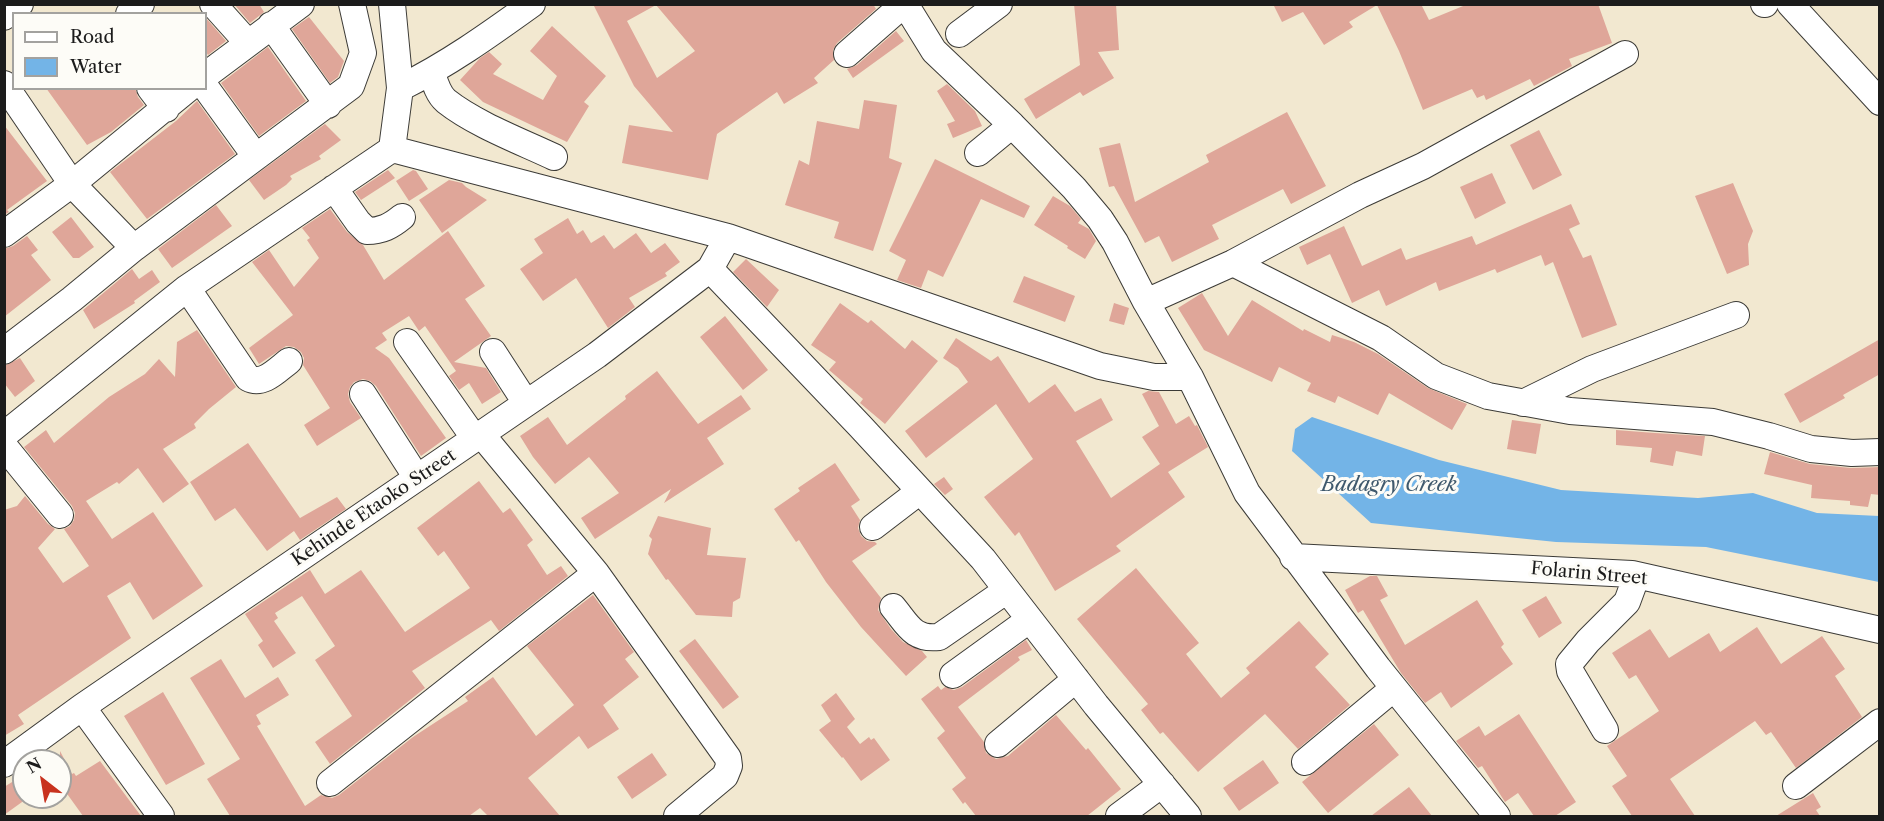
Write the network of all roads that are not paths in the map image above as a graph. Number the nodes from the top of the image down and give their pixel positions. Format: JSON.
{"nodes":[{"id":1,"x":20,"y":4,"type":"edge"},
{"id":2,"x":213,"y":4,"type":"edge"},
{"id":3,"x":301,"y":4,"type":"edge"},
{"id":4,"x":352,"y":4,"type":"edge"},
{"id":5,"x":392,"y":4,"type":"edge"},
{"id":6,"x":532,"y":4,"type":"edge"},
{"id":7,"x":904,"y":4,"type":"edge"},
{"id":8,"x":999,"y":4,"type":"edge"},
{"id":9,"x":1790,"y":4,"type":"edge"},
{"id":10,"x":4,"y":17,"type":"edge"},
{"id":11,"x":271,"y":26,"type":"junction"},
{"id":12,"x":959,"y":34,"type":"dead end"},
{"id":13,"x":248,"y":43,"type":"junction"},
{"id":14,"x":847,"y":54,"type":"dead end"},
{"id":15,"x":1625,"y":54,"type":"dead end"},
{"id":16,"x":432,"y":73,"type":"junction"},
{"id":17,"x":207,"y":74,"type":"edge"},
{"id":18,"x":400,"y":88,"type":"junction"},
{"id":19,"x":207,"y":89,"type":"edge"},
{"id":20,"x":152,"y":90,"type":"edge"},
{"id":21,"x":187,"y":90,"type":"edge"},
{"id":22,"x":14,"y":95,"type":"edge"},
{"id":23,"x":1880,"y":102,"type":"edge"},
{"id":24,"x":328,"y":105,"type":"junction"},
{"id":25,"x":166,"y":109,"type":"junction"},
{"id":26,"x":1012,"y":125,"type":"junction"},
{"id":27,"x":392,"y":149,"type":"junction"},
{"id":28,"x":978,"y":153,"type":"dead end"},
{"id":29,"x":256,"y":157,"type":"junction"},
{"id":30,"x":554,"y":157,"type":"dead end"},
{"id":31,"x":72,"y":184,"type":"junction"},
{"id":32,"x":334,"y":188,"type":"junction"},
{"id":33,"x":402,"y":217,"type":"dead end"},
{"id":34,"x":4,"y":234,"type":"edge"},
{"id":35,"x":728,"y":237,"type":"junction"},
{"id":36,"x":134,"y":248,"type":"junction"},
{"id":37,"x":1233,"y":262,"type":"junction"},
{"id":38,"x":710,"y":269,"type":"junction"},
{"id":39,"x":187,"y":288,"type":"junction"},
{"id":40,"x":1146,"y":302,"type":"junction"},
{"id":41,"x":1736,"y":315,"type":"dead end"},
{"id":42,"x":4,"y":351,"type":"edge"},
{"id":43,"x":494,"y":352,"type":"dead end"},
{"id":44,"x":405,"y":353,"type":"dead end"},
{"id":45,"x":289,"y":361,"type":"dead end"},
{"id":46,"x":1190,"y":377,"type":"junction"},
{"id":47,"x":363,"y":394,"type":"dead end"},
{"id":48,"x":526,"y":403,"type":"junction"},
{"id":49,"x":1523,"y":403,"type":"junction"},
{"id":50,"x":4,"y":435,"type":"edge"},
{"id":51,"x":473,"y":440,"type":"junction"},
{"id":52,"x":4,"y":446,"type":"edge"},
{"id":53,"x":1880,"y":452,"type":"edge"},
{"id":54,"x":417,"y":478,"type":"junction"},
{"id":55,"x":920,"y":491,"type":"junction"},
{"id":56,"x":60,"y":515,"type":"dead end"},
{"id":57,"x":873,"y":528,"type":"dead end"},
{"id":58,"x":1293,"y":557,"type":"junction"},
{"id":59,"x":596,"y":573,"type":"junction"},
{"id":60,"x":1632,"y":574,"type":"junction"},
{"id":61,"x":1007,"y":590,"type":"junction"},
{"id":62,"x":893,"y":607,"type":"dead end"},
{"id":63,"x":1029,"y":620,"type":"junction"},
{"id":64,"x":1880,"y":630,"type":"edge"},
{"id":65,"x":953,"y":675,"type":"dead end"},
{"id":66,"x":1076,"y":679,"type":"junction"},
{"id":67,"x":1394,"y":688,"type":"junction"},
{"id":68,"x":82,"y":707,"type":"junction"},
{"id":69,"x":1880,"y":722,"type":"edge"},
{"id":70,"x":1605,"y":730,"type":"dead end"},
{"id":71,"x":999,"y":744,"type":"dead end"},
{"id":72,"x":1305,"y":762,"type":"dead end"},
{"id":73,"x":4,"y":764,"type":"edge"},
{"id":74,"x":330,"y":783,"type":"dead end"},
{"id":75,"x":1162,"y":784,"type":"junction"},
{"id":76,"x":1796,"y":786,"type":"dead end"},
{"id":77,"x":162,"y":816,"type":"edge"},
{"id":78,"x":677,"y":816,"type":"edge"},
{"id":79,"x":1119,"y":816,"type":"edge"},
{"id":80,"x":1188,"y":816,"type":"edge"},
{"id":81,"x":1497,"y":816,"type":"edge"}],
"edges":[{"from":1,"to":10,"type":"street"},
{"from":2,"to":13,"type":"street"},
{"from":3,"to":11,"type":"street"},
{"from":4,"to":24,"type":"street"},
{"from":5,"to":18,"type":"street"},
{"from":6,"to":16,"type":"street"},
{"from":7,"to":14,"type":"street"},
{"from":7,"to":26,"type":"street"},
{"from":8,"to":12,"type":"street"},
{"from":9,"to":23,"type":"street"},
{"from":11,"to":13,"type":"street"},
{"from":11,"to":24,"type":"street"},
{"from":13,"to":17,"type":"street"},
{"from":15,"to":37,"type":"street"},
{"from":16,"to":18,"type":"street"},
{"from":16,"to":30,"type":"street"},
{"from":18,"to":27,"type":"street"},
{"from":19,"to":29,"type":"street"},
{"from":20,"to":25,"type":"street"},
{"from":21,"to":25,"type":"street"},
{"from":22,"to":31,"type":"street"},
{"from":24,"to":29,"type":"street"},
{"from":25,"to":31,"type":"street"},
{"from":26,"to":28,"type":"street"},
{"from":26,"to":40,"type":"street"},
{"from":27,"to":32,"type":"street"},
{"from":27,"to":35,"type":"street"},
{"from":29,"to":36,"type":"street"},
{"from":31,"to":34,"type":"street"},
{"from":31,"to":36,"type":"street"},
{"from":32,"to":33,"type":"street"},
{"from":32,"to":39,"type":"street"},
{"from":35,"to":38,"type":"street","name":"Kehinde Etaoko Street"},
{"from":35,"to":46,"type":"street"},
{"from":36,"to":42,"type":"street"},
{"from":37,"to":40,"type":"street"},
{"from":37,"to":49,"type":"street"},
{"from":38,"to":48,"type":"street","name":"Kehinde Etaoko Street"},
{"from":38,"to":55,"type":"street"},
{"from":39,"to":45,"type":"street"},
{"from":39,"to":50,"type":"street"},
{"from":40,"to":46,"type":"street"},
{"from":41,"to":49,"type":"street"},
{"from":43,"to":48,"type":"street"},
{"from":44,"to":51,"type":"street"},
{"from":46,"to":58,"type":"street"},
{"from":47,"to":54,"type":"street"},
{"from":48,"to":51,"type":"street","name":"Kehinde Etaoko Street"},
{"from":49,"to":53,"type":"street"},
{"from":51,"to":54,"type":"street","name":"Kehinde Etaoko Street"},
{"from":51,"to":59,"type":"street"},
{"from":52,"to":56,"type":"street"},
{"from":54,"to":68,"type":"street","name":"Kehinde Etaoko Street"},
{"from":55,"to":57,"type":"street"},
{"from":55,"to":61,"type":"street"},
{"from":58,"to":60,"type":"street","name":"Folarin Street"},
{"from":58,"to":67,"type":"street"},
{"from":59,"to":74,"type":"street"},
{"from":59,"to":78,"type":"street"},
{"from":60,"to":64,"type":"street","name":"Folarin Street"},
{"from":60,"to":70,"type":"street"},
{"from":61,"to":62,"type":"street"},
{"from":61,"to":63,"type":"street"},
{"from":63,"to":65,"type":"street"},
{"from":63,"to":66,"type":"street"},
{"from":66,"to":71,"type":"street"},
{"from":66,"to":75,"type":"street"},
{"from":67,"to":72,"type":"street"},
{"from":67,"to":81,"type":"street"},
{"from":68,"to":73,"type":"street","name":"Kehinde Etaoko Street"},
{"from":68,"to":77,"type":"street"},
{"from":69,"to":76,"type":"street"},
{"from":75,"to":79,"type":"street"},
{"from":75,"to":80,"type":"street"}]}
